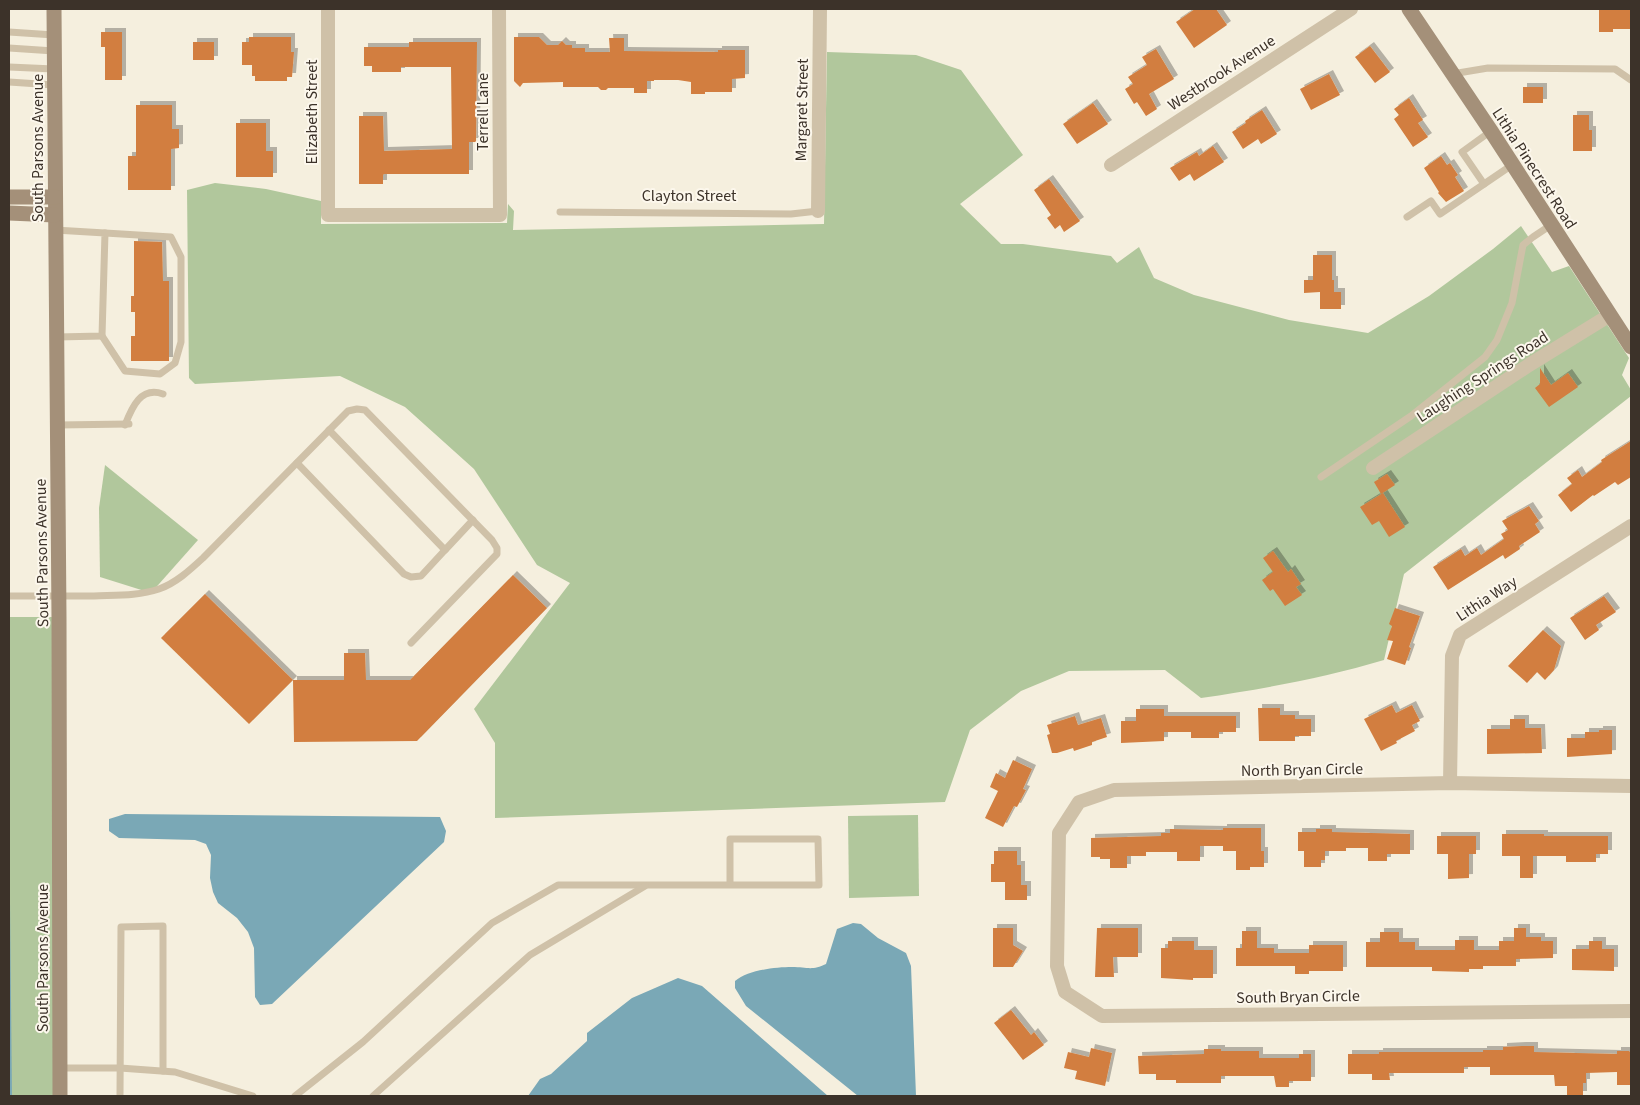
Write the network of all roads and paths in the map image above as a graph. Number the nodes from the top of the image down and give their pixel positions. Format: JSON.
{"nodes":[{"id":1,"x":54,"y":9,"type":"edge"},
{"id":2,"x":328,"y":9,"type":"edge"},
{"id":3,"x":500,"y":9,"type":"edge"},
{"id":4,"x":820,"y":9,"type":"edge"},
{"id":5,"x":1351,"y":9,"type":"edge"},
{"id":6,"x":1409,"y":9,"type":"edge"},
{"id":7,"x":9,"y":32,"type":"edge"},
{"id":8,"x":54,"y":35,"type":"junction"},
{"id":9,"x":9,"y":48,"type":"edge"},
{"id":10,"x":54,"y":51,"type":"junction"},
{"id":11,"x":9,"y":66,"type":"edge"},
{"id":12,"x":54,"y":69,"type":"junction"},
{"id":13,"x":1452,"y":74,"type":"junction"},
{"id":14,"x":1631,"y":80,"type":"edge"},
{"id":15,"x":9,"y":82,"type":"edge"},
{"id":16,"x":54,"y":85,"type":"junction"},
{"id":17,"x":1491,"y":132,"type":"junction"},
{"id":18,"x":1513,"y":164,"type":"junction"},
{"id":19,"x":1111,"y":165,"type":"dead end"},
{"id":20,"x":1484,"y":184,"type":"junction"},
{"id":21,"x":9,"y":197,"type":"edge"},
{"id":22,"x":55,"y":197,"type":"junction"},
{"id":23,"x":818,"y":211,"type":"joint"},
{"id":24,"x":560,"y":212,"type":"dead end"},
{"id":25,"x":9,"y":213,"type":"edge"},
{"id":26,"x":500,"y":214,"type":"joint"},
{"id":27,"x":1407,"y":218,"type":"dead end"},
{"id":28,"x":55,"y":222,"type":"junction"},
{"id":29,"x":1551,"y":225,"type":"junction"},
{"id":30,"x":105,"y":233,"type":"junction"},
{"id":31,"x":1610,"y":315,"type":"junction"},
{"id":32,"x":102,"y":336,"type":"junction"},
{"id":33,"x":56,"y":337,"type":"junction"},
{"id":34,"x":1631,"y":347,"type":"edge"},
{"id":35,"x":164,"y":394,"type":"dead end"},
{"id":36,"x":57,"y":425,"type":"junction"},
{"id":37,"x":329,"y":430,"type":"junction"},
{"id":38,"x":297,"y":463,"type":"junction"},
{"id":39,"x":1373,"y":468,"type":"dead end"},
{"id":40,"x":1321,"y":477,"type":"dead end"},
{"id":41,"x":473,"y":520,"type":"junction"},
{"id":42,"x":1631,"y":526,"type":"edge"},
{"id":43,"x":445,"y":550,"type":"junction"},
{"id":44,"x":9,"y":596,"type":"edge"},
{"id":45,"x":59,"y":596,"type":"junction"},
{"id":46,"x":411,"y":643,"type":"dead end"},
{"id":47,"x":1450,"y":783,"type":"junction"},
{"id":48,"x":1631,"y":786,"type":"edge"},
{"id":49,"x":645,"y":885,"type":"junction"},
{"id":50,"x":730,"y":885,"type":"junction"},
{"id":51,"x":1059,"y":900,"type":"joint"},
{"id":52,"x":1631,"y":1010,"type":"edge"},
{"id":53,"x":60,"y":1068,"type":"junction"},
{"id":54,"x":120,"y":1068,"type":"junction"},
{"id":55,"x":164,"y":1071,"type":"junction"},
{"id":56,"x":60,"y":1096,"type":"edge"},
{"id":57,"x":120,"y":1096,"type":"edge"},
{"id":58,"x":253,"y":1096,"type":"edge"},
{"id":59,"x":295,"y":1096,"type":"edge"},
{"id":60,"x":373,"y":1096,"type":"edge"}],
"edges":[{"from":1,"to":8,"type":"street","name":"South Parsons Avenue"},
{"from":2,"to":26,"type":"street","name":"Elizabeth Street"},
{"from":3,"to":26,"type":"street","name":"Terrell Lane"},
{"from":4,"to":23,"type":"street","name":"Margaret Street"},
{"from":5,"to":19,"type":"street","name":"Westbrook Avenue"},
{"from":6,"to":13,"type":"street","name":"Lithia Pinecrest Road"},
{"from":7,"to":8,"type":"lane"},
{"from":8,"to":10,"type":"street","name":"South Parsons Avenue"},
{"from":9,"to":10,"type":"lane"},
{"from":10,"to":12,"type":"street","name":"South Parsons Avenue"},
{"from":11,"to":12,"type":"lane"},
{"from":12,"to":16,"type":"street","name":"South Parsons Avenue"},
{"from":13,"to":14,"type":"lane"},
{"from":13,"to":17,"type":"street","name":"Lithia Pinecrest Road"},
{"from":15,"to":16,"type":"lane"},
{"from":16,"to":22,"type":"street","name":"South Parsons Avenue"},
{"from":17,"to":18,"type":"street","name":"Lithia Pinecrest Road"},
{"from":17,"to":20,"type":"lane"},
{"from":18,"to":20,"type":"lane"},
{"from":18,"to":29,"type":"street","name":"Lithia Pinecrest Road"},
{"from":20,"to":27,"type":"lane"},
{"from":21,"to":22,"type":"street"},
{"from":22,"to":28,"type":"street","name":"South Parsons Avenue"},
{"from":23,"to":24,"type":"lane","name":"Clayton Street"},
{"from":25,"to":28,"type":"street"},
{"from":28,"to":30,"type":"lane"},
{"from":28,"to":33,"type":"street","name":"South Parsons Avenue"},
{"from":29,"to":31,"type":"street","name":"Lithia Pinecrest Road"},
{"from":29,"to":40,"type":"lane"},
{"from":30,"to":32,"type":"lane"},
{"from":30,"to":32,"type":"lane"},
{"from":31,"to":34,"type":"street","name":"Lithia Pinecrest Road"},
{"from":31,"to":39,"type":"street","name":"Laughing Springs Road"},
{"from":32,"to":33,"type":"lane"},
{"from":33,"to":36,"type":"street","name":"South Parsons Avenue"},
{"from":35,"to":36,"type":"lane"},
{"from":36,"to":45,"type":"street","name":"South Parsons Avenue"},
{"from":37,"to":38,"type":"lane"},
{"from":37,"to":41,"type":"lane"},
{"from":37,"to":43,"type":"lane"},
{"from":38,"to":43,"type":"lane"},
{"from":38,"to":45,"type":"lane"},
{"from":41,"to":43,"type":"lane"},
{"from":41,"to":46,"type":"lane"},
{"from":42,"to":47,"type":"street","name":"Lithia Way"},
{"from":44,"to":45,"type":"lane"},
{"from":45,"to":53,"type":"street","name":"South Parsons Avenue"},
{"from":47,"to":48,"type":"street","name":"North Bryan Circle"},
{"from":47,"to":51,"type":"street","name":"North Bryan Circle"},
{"from":49,"to":50,"type":"lane"},
{"from":49,"to":59,"type":"lane"},
{"from":49,"to":60,"type":"lane"},
{"from":50,"to":50,"type":"lane"},
{"from":51,"to":52,"type":"street","name":"South Bryan Circle"},
{"from":53,"to":54,"type":"lane"},
{"from":53,"to":56,"type":"street","name":"South Parsons Avenue"},
{"from":54,"to":55,"type":"lane"},
{"from":54,"to":55,"type":"lane"},
{"from":54,"to":57,"type":"lane"},
{"from":55,"to":58,"type":"lane"}]}
